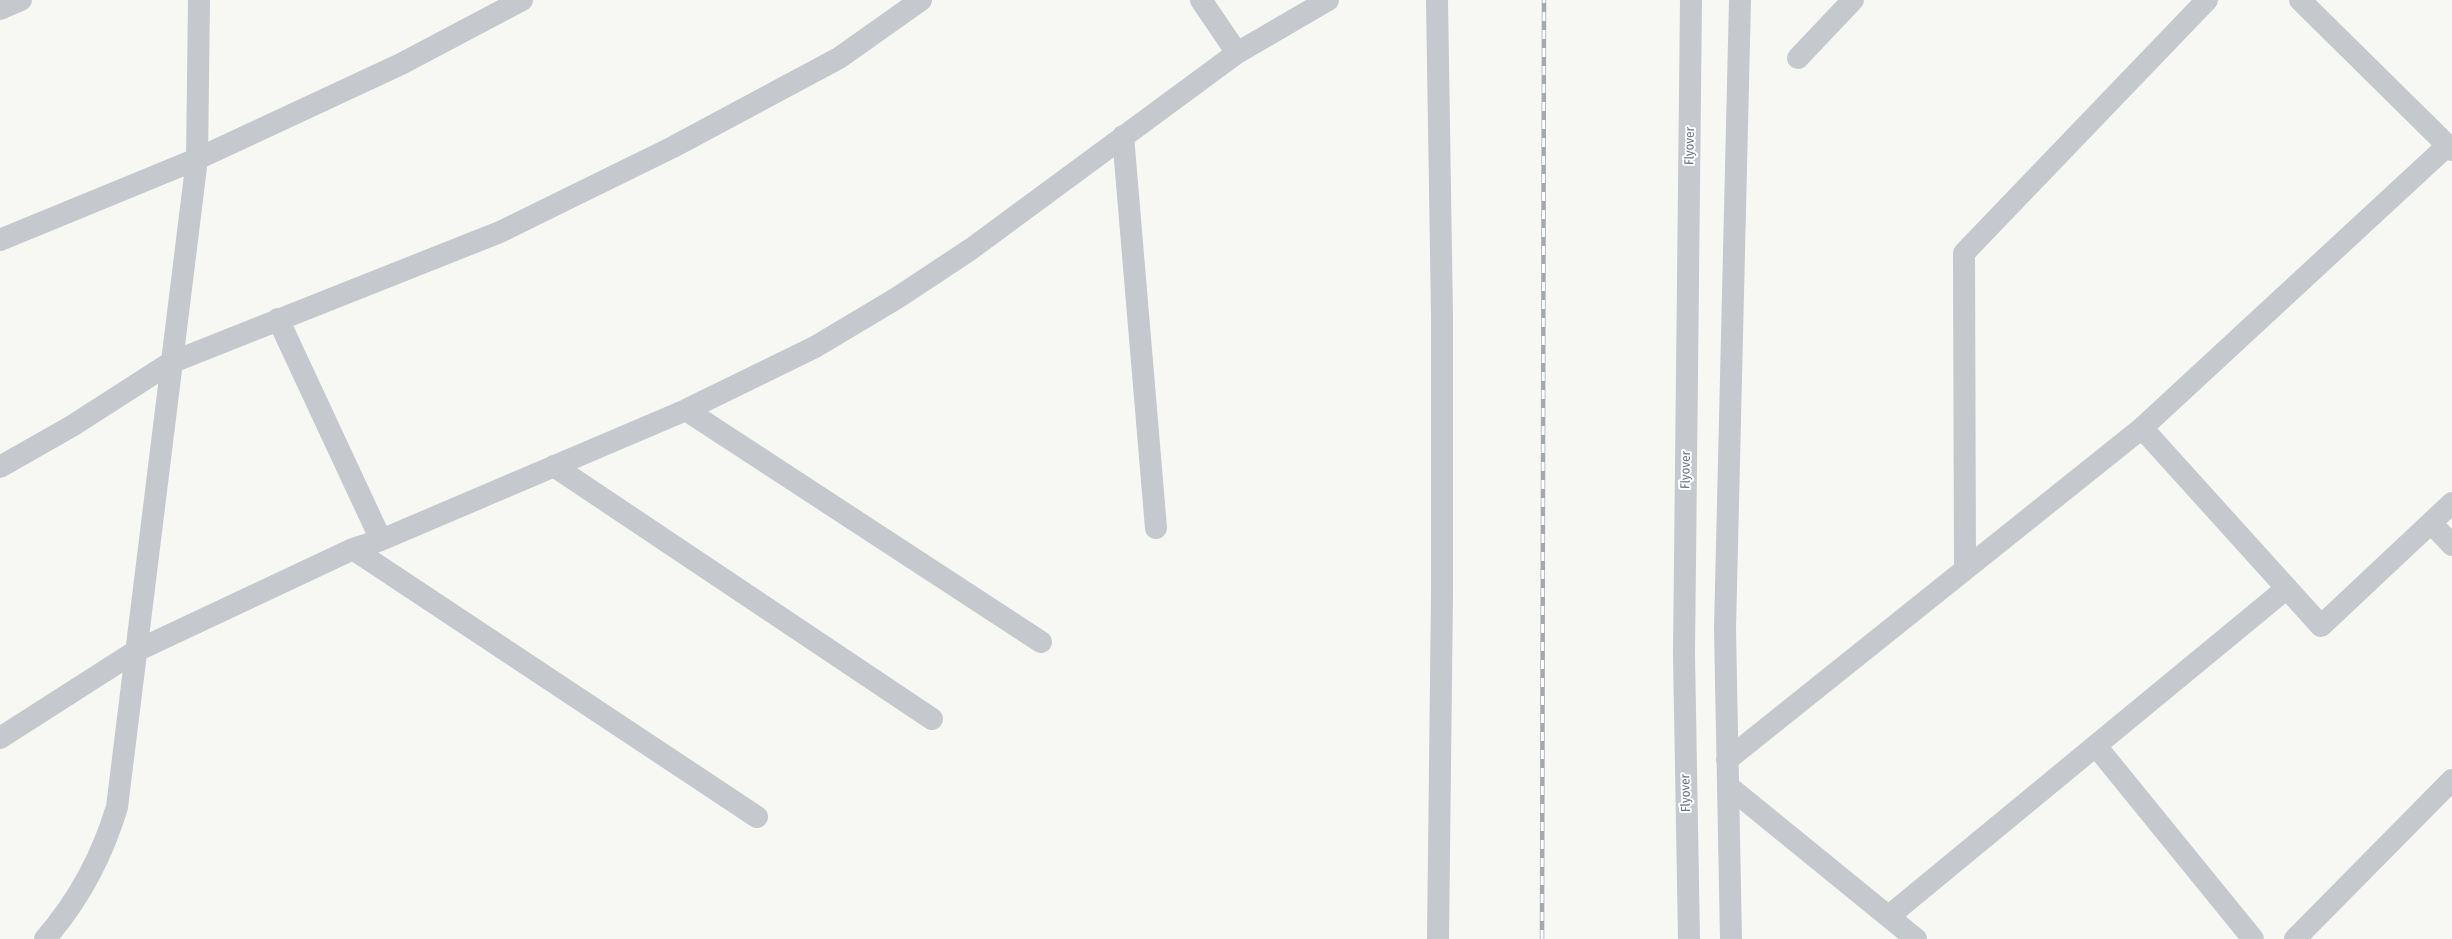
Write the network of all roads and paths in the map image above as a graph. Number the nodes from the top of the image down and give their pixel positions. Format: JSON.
{"nodes":[{"id":1,"x":21,"y":0,"type":"edge"},
{"id":2,"x":199,"y":0,"type":"edge"},
{"id":3,"x":522,"y":0,"type":"edge"},
{"id":4,"x":921,"y":0,"type":"edge"},
{"id":5,"x":1201,"y":0,"type":"edge"},
{"id":6,"x":1328,"y":0,"type":"edge"},
{"id":7,"x":1437,"y":0,"type":"edge"},
{"id":8,"x":1691,"y":0,"type":"edge"},
{"id":9,"x":1740,"y":0,"type":"edge"},
{"id":10,"x":1853,"y":0,"type":"edge"},
{"id":11,"x":2207,"y":0,"type":"edge"},
{"id":12,"x":2300,"y":0,"type":"edge"},
{"id":13,"x":0,"y":9,"type":"edge"},
{"id":14,"x":1238,"y":53,"type":"junction"},
{"id":15,"x":1798,"y":58,"type":"dead end"},
{"id":16,"x":1123,"y":136,"type":"junction"},
{"id":17,"x":2450,"y":148,"type":"edge"},
{"id":18,"x":196,"y":159,"type":"junction"},
{"id":19,"x":0,"y":240,"type":"edge"},
{"id":20,"x":278,"y":319,"type":"junction"},
{"id":21,"x":170,"y":363,"type":"junction"},
{"id":22,"x":686,"y":410,"type":"junction"},
{"id":23,"x":2142,"y":428,"type":"junction"},
{"id":24,"x":554,"y":466,"type":"junction"},
{"id":25,"x":0,"y":467,"type":"edge"},
{"id":26,"x":2452,"y":503,"type":"edge"},
{"id":27,"x":2431,"y":523,"type":"junction"},
{"id":28,"x":1156,"y":528,"type":"dead end"},
{"id":29,"x":381,"y":540,"type":"junction"},
{"id":30,"x":2452,"y":545,"type":"edge"},
{"id":31,"x":353,"y":549,"type":"junction"},
{"id":32,"x":1965,"y":569,"type":"junction"},
{"id":33,"x":2287,"y":588,"type":"junction"},
{"id":34,"x":1041,"y":642,"type":"dead end"},
{"id":35,"x":136,"y":651,"type":"junction"},
{"id":36,"x":932,"y":719,"type":"dead end"},
{"id":37,"x":0,"y":738,"type":"edge"},
{"id":38,"x":2096,"y":746,"type":"junction"},
{"id":39,"x":1727,"y":760,"type":"junction"},
{"id":40,"x":2452,"y":780,"type":"edge"},
{"id":41,"x":1728,"y":786,"type":"junction"},
{"id":42,"x":757,"y":818,"type":"dead end"},
{"id":43,"x":1889,"y":916,"type":"junction"},
{"id":44,"x":45,"y":939,"type":"edge"},
{"id":45,"x":1438,"y":939,"type":"edge"},
{"id":46,"x":1689,"y":939,"type":"edge"},
{"id":47,"x":1731,"y":939,"type":"edge"},
{"id":48,"x":1916,"y":939,"type":"edge"},
{"id":49,"x":2253,"y":939,"type":"edge"},
{"id":50,"x":2295,"y":939,"type":"edge"}],
"edges":[{"from":1,"to":13,"type":"street"},
{"from":2,"to":18,"type":"street"},
{"from":3,"to":18,"type":"street"},
{"from":4,"to":20,"type":"street"},
{"from":5,"to":14,"type":"street"},
{"from":6,"to":14,"type":"street"},
{"from":7,"to":45,"type":"street"},
{"from":8,"to":46,"type":"street","name":"Flyover"},
{"from":9,"to":39,"type":"street"},
{"from":10,"to":15,"type":"street"},
{"from":11,"to":32,"type":"street"},
{"from":12,"to":17,"type":"street"},
{"from":14,"to":16,"type":"street"},
{"from":16,"to":22,"type":"street"},
{"from":16,"to":28,"type":"street"},
{"from":17,"to":23,"type":"street"},
{"from":18,"to":19,"type":"street"},
{"from":18,"to":21,"type":"street"},
{"from":20,"to":21,"type":"street"},
{"from":20,"to":29,"type":"street"},
{"from":21,"to":25,"type":"street"},
{"from":21,"to":35,"type":"street"},
{"from":22,"to":24,"type":"street"},
{"from":22,"to":34,"type":"street"},
{"from":23,"to":32,"type":"street"},
{"from":23,"to":33,"type":"street"},
{"from":24,"to":29,"type":"street"},
{"from":24,"to":36,"type":"street"},
{"from":26,"to":27,"type":"street"},
{"from":27,"to":30,"type":"street"},
{"from":27,"to":33,"type":"street"},
{"from":29,"to":31,"type":"street"},
{"from":31,"to":35,"type":"street"},
{"from":31,"to":42,"type":"street"},
{"from":32,"to":39,"type":"street"},
{"from":33,"to":38,"type":"street"},
{"from":35,"to":37,"type":"street"},
{"from":35,"to":44,"type":"street"},
{"from":38,"to":43,"type":"street"},
{"from":38,"to":49,"type":"street"},
{"from":39,"to":41,"type":"street"},
{"from":40,"to":50,"type":"street"},
{"from":41,"to":43,"type":"street"},
{"from":41,"to":47,"type":"street"},
{"from":43,"to":48,"type":"street"}]}
